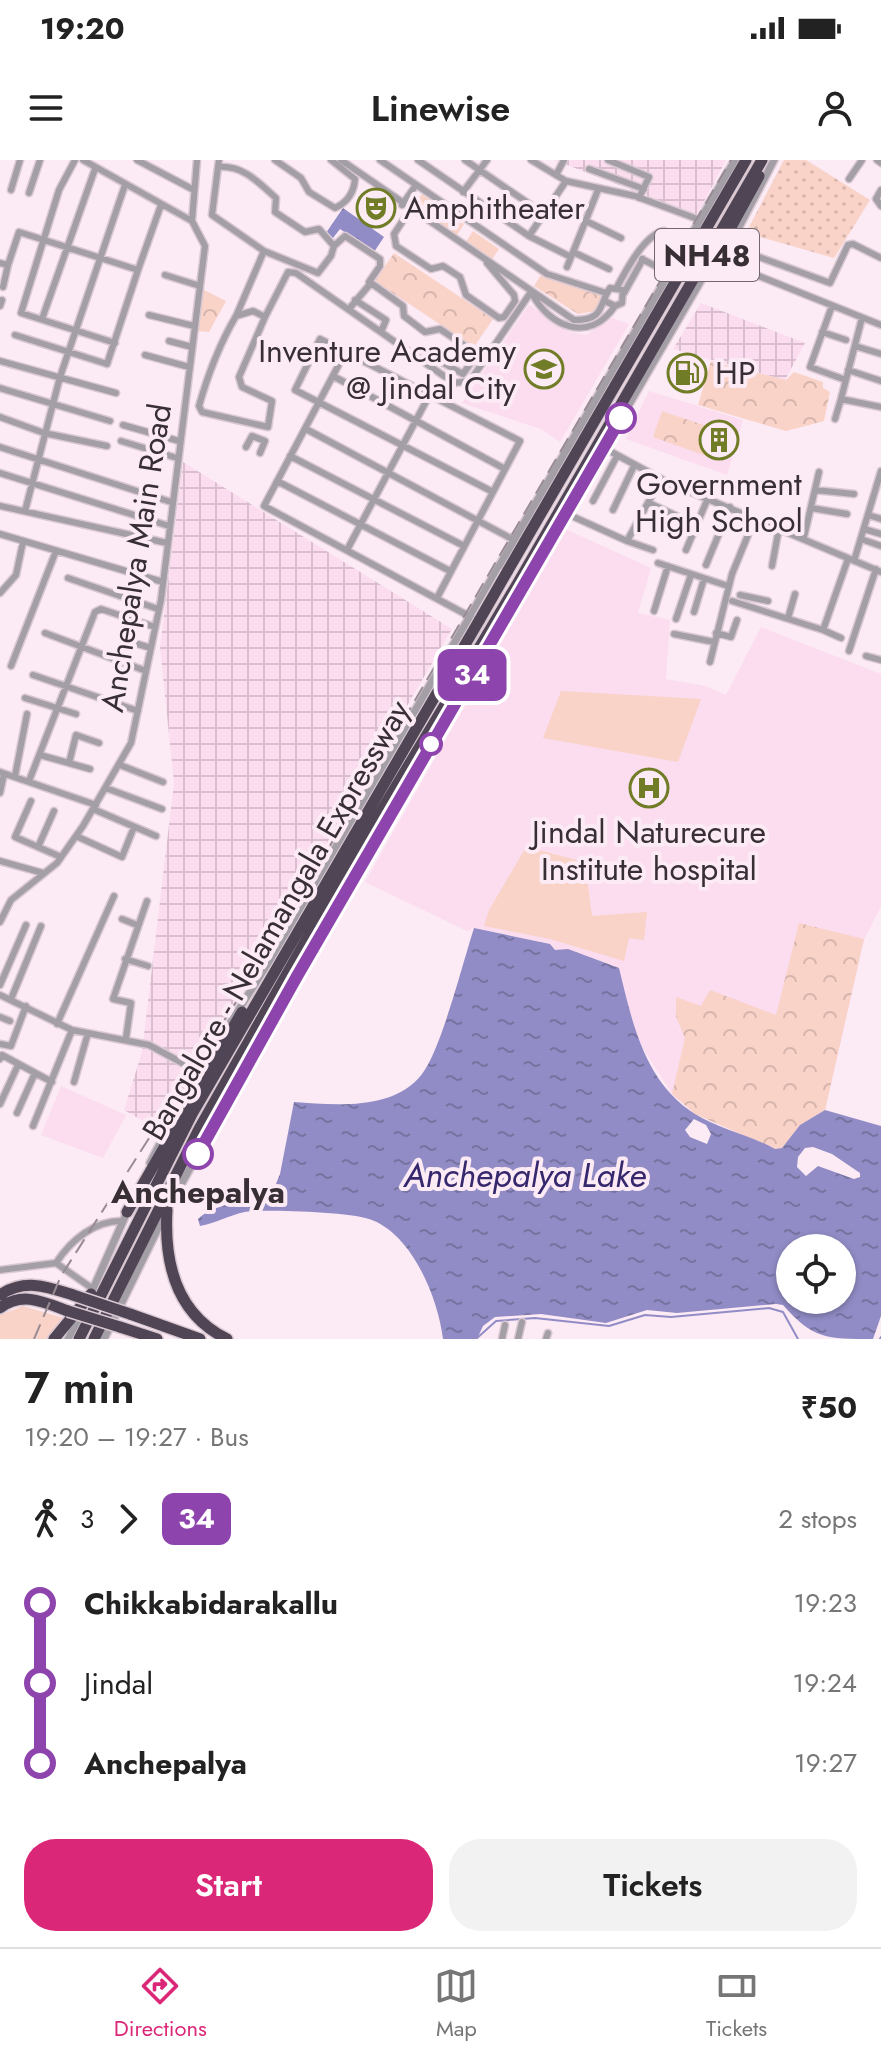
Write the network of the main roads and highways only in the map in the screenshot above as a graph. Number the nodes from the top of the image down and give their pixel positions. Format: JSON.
{"nodes":[{"id":1,"x":746,"y":160,"type":"edge"},
{"id":2,"x":763,"y":160,"type":"edge"},
{"id":3,"x":714,"y":258,"type":"road end"},
{"id":4,"x":344,"y":861,"type":"junction"},
{"id":5,"x":275,"y":968,"type":"junction"},
{"id":6,"x":167,"y":1210,"type":"road end"},
{"id":7,"x":125,"y":1216,"type":"road end"},
{"id":8,"x":92,"y":1292,"type":"road end"},
{"id":9,"x":0,"y":1295,"type":"edge"},
{"id":10,"x":0,"y":1308,"type":"edge"},
{"id":11,"x":54,"y":1339,"type":"edge"},
{"id":12,"x":79,"y":1339,"type":"edge"},
{"id":13,"x":94,"y":1339,"type":"edge"},
{"id":14,"x":157,"y":1339,"type":"edge"},
{"id":15,"x":200,"y":1339,"type":"edge"},
{"id":16,"x":227,"y":1339,"type":"edge"}],
"edges":[{"from":1,"to":4,"type":"highway","name":"Bangalore - Nelamangala Expressway","number":"NH48","bridge":true},
{"from":2,"to":3,"type":"highway"},
{"from":2,"to":4,"type":"highway","name":"Bangalore - Nelamangala Expressway","number":"NH48","bridge":true},
{"from":4,"to":5,"type":"highway","name":"Bangalore - Nelamangala Expressway","number":"NH48"},
{"from":4,"to":13,"type":"highway","name":"Bangalore - Nelamangala Expressway","number":"NH48"},
{"from":5,"to":7,"type":"highway"},
{"from":5,"to":12,"type":"highway","name":"Bangalore - Nelamangala Expressway","number":"NH48"},
{"from":6,"to":16,"type":"highway"},
{"from":8,"to":11,"type":"highway"},
{"from":9,"to":15,"type":"highway","bridge":true},
{"from":10,"to":14,"type":"highway","bridge":true}]}
